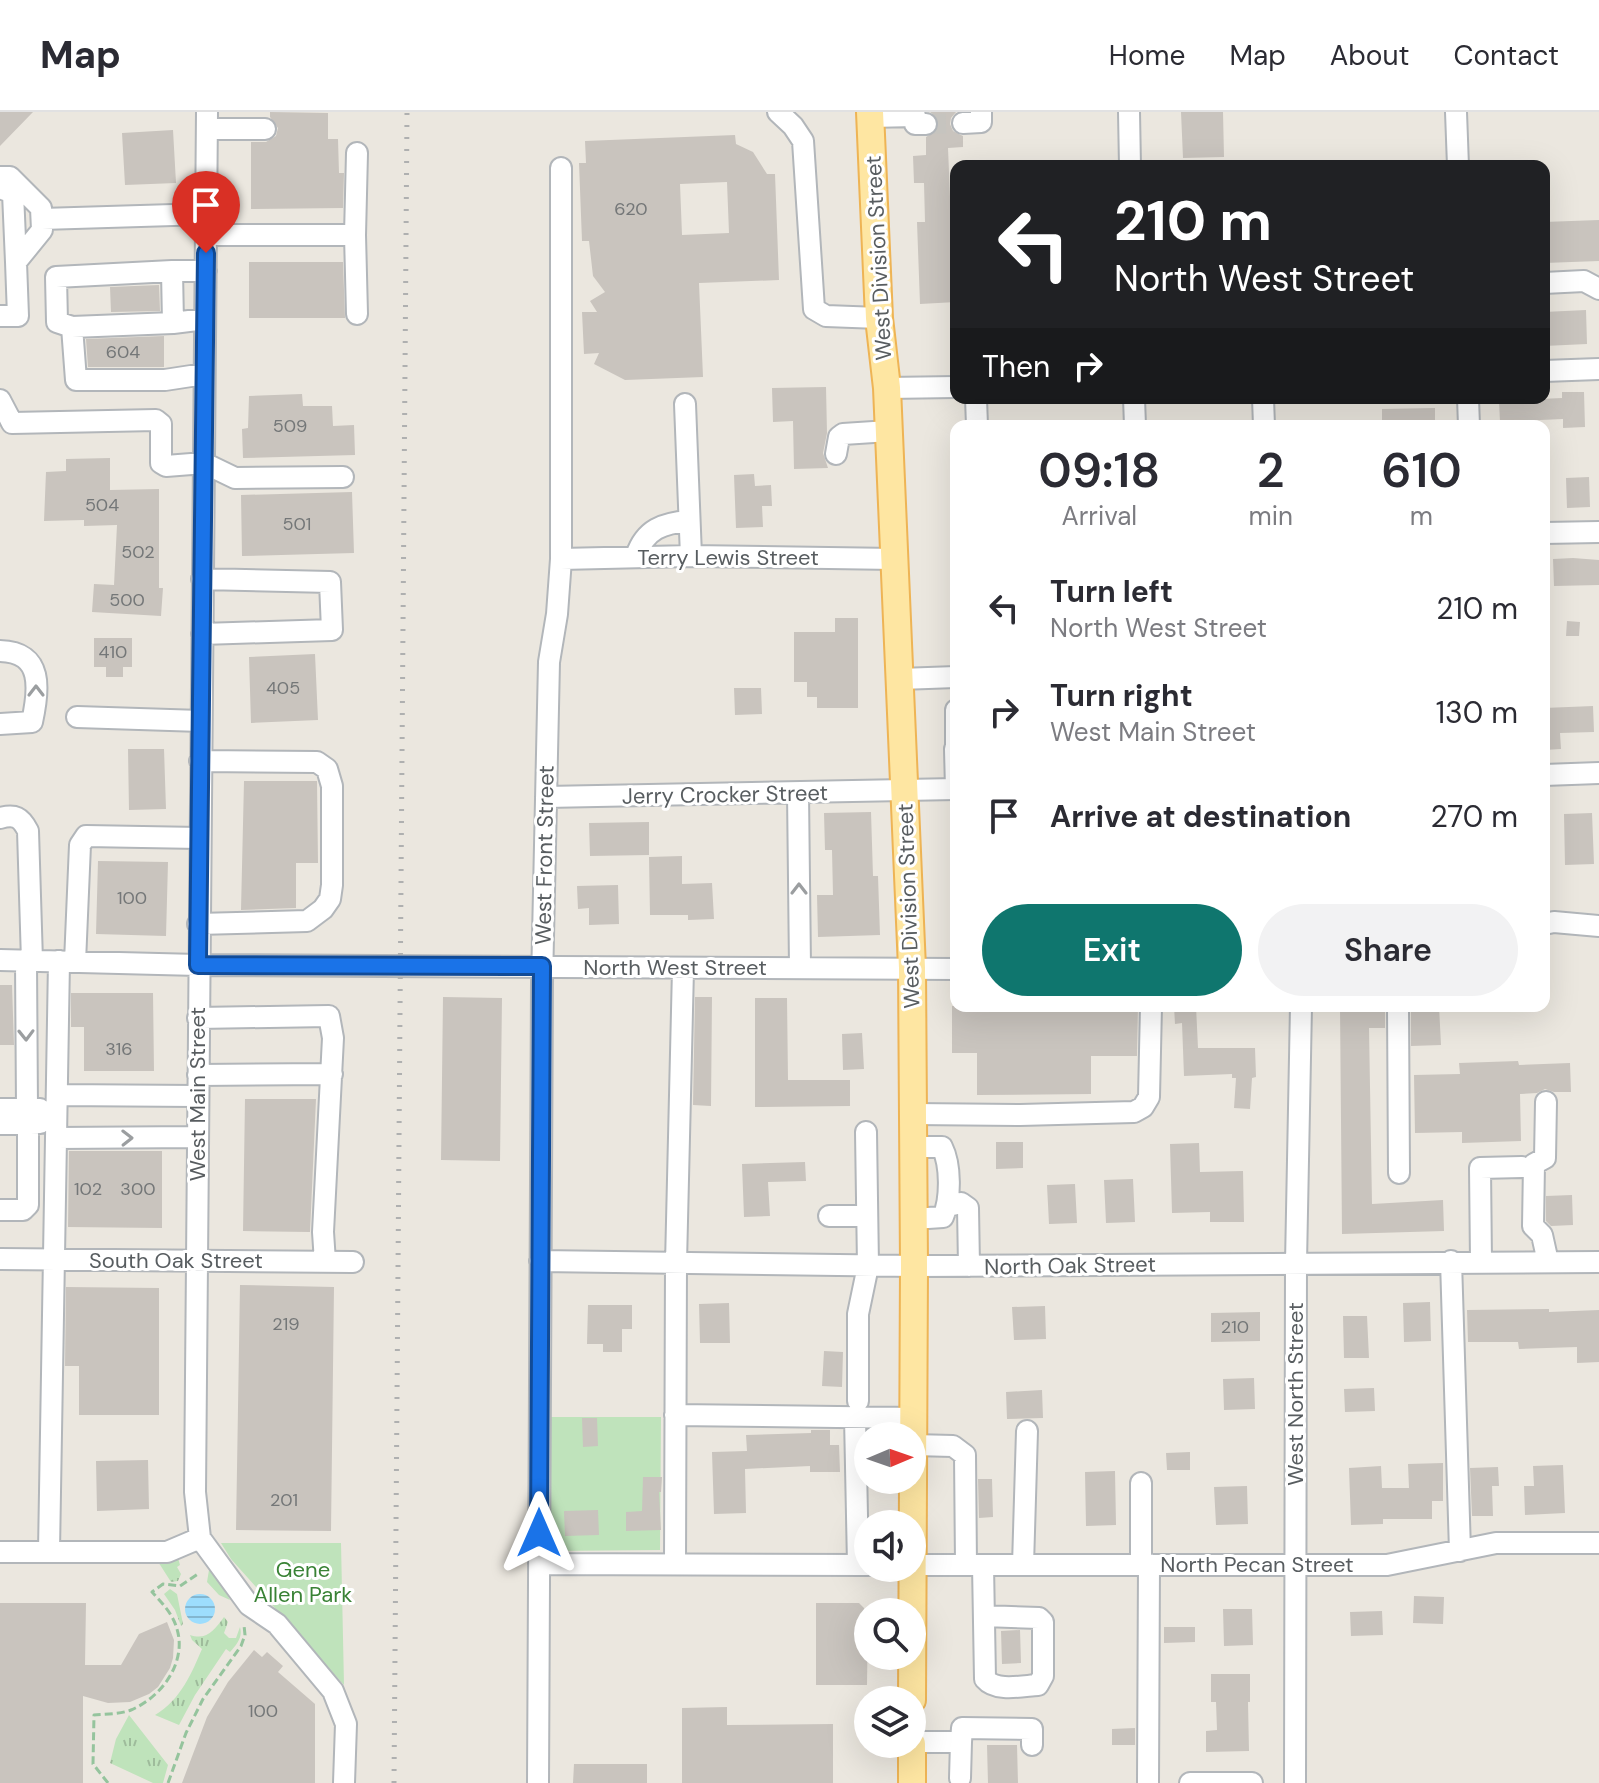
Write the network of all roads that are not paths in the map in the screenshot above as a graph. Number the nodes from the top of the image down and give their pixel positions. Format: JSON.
{"nodes":[{"id":1,"x":778,"y":112,"type":"edge"},
{"id":2,"x":981,"y":112,"type":"edge"},
{"id":3,"x":1129,"y":112,"type":"edge"},
{"id":4,"x":1456,"y":112,"type":"edge"},
{"id":5,"x":919,"y":117,"type":"tunnel mouth"},
{"id":6,"x":868,"y":120,"type":"edge"},
{"id":7,"x":207,"y":121,"type":"edge"},
{"id":8,"x":963,"y":123,"type":"tunnel mouth"},
{"id":9,"x":265,"y":129,"type":"dead end"},
{"id":10,"x":357,"y":153,"type":"dead end"},
{"id":11,"x":1130,"y":160,"type":"edge"},
{"id":12,"x":1458,"y":160,"type":"edge"},
{"id":13,"x":561,"y":168,"type":"dead end"},
{"id":14,"x":4,"y":186,"type":"edge"},
{"id":15,"x":206,"y":214,"type":"junction"},
{"id":16,"x":42,"y":219,"type":"junction"},
{"id":17,"x":206,"y":235,"type":"junction"},
{"id":18,"x":355,"y":235,"type":"junction"},
{"id":19,"x":16,"y":254,"type":"junction"},
{"id":20,"x":172,"y":271,"type":"junction"},
{"id":21,"x":206,"y":271,"type":"junction"},
{"id":22,"x":1550,"y":283,"type":"edge"},
{"id":23,"x":1599,"y":289,"type":"edge"},
{"id":24,"x":357,"y":314,"type":"dead end"},
{"id":25,"x":0,"y":316,"type":"edge"},
{"id":26,"x":879,"y":318,"type":"junction"},
{"id":27,"x":205,"y":319,"type":"junction"},
{"id":28,"x":173,"y":323,"type":"junction"},
{"id":29,"x":72,"y":327,"type":"junction"},
{"id":30,"x":1599,"y":369,"type":"edge"},
{"id":31,"x":1550,"y":371,"type":"edge"},
{"id":32,"x":204,"y":374,"type":"junction"},
{"id":33,"x":950,"y":387,"type":"edge"},
{"id":34,"x":887,"y":388,"type":"junction"},
{"id":35,"x":0,"y":400,"type":"edge"},
{"id":36,"x":685,"y":404,"type":"dead end"},
{"id":37,"x":889,"y":431,"type":"junction"},
{"id":38,"x":836,"y":454,"type":"dead end"},
{"id":39,"x":204,"y":463,"type":"junction"},
{"id":40,"x":343,"y":477,"type":"dead end"},
{"id":41,"x":689,"y":521,"type":"junction"},
{"id":42,"x":1599,"y":532,"type":"edge"},
{"id":43,"x":1550,"y":533,"type":"edge"},
{"id":44,"x":636,"y":556,"type":"junction"},
{"id":45,"x":691,"y":556,"type":"junction"},
{"id":46,"x":561,"y":559,"type":"junction"},
{"id":47,"x":895,"y":559,"type":"junction"},
{"id":48,"x":202,"y":579,"type":"junction"},
{"id":49,"x":202,"y":634,"type":"junction"},
{"id":50,"x":0,"y":651,"type":"edge"},
{"id":51,"x":950,"y":677,"type":"edge"},
{"id":52,"x":900,"y":679,"type":"junction"},
{"id":53,"x":77,"y":717,"type":"dead end"},
{"id":54,"x":201,"y":721,"type":"junction"},
{"id":55,"x":0,"y":724,"type":"edge"},
{"id":56,"x":200,"y":761,"type":"junction"},
{"id":57,"x":1599,"y":773,"type":"edge"},
{"id":58,"x":1550,"y":775,"type":"edge"},
{"id":59,"x":950,"y":789,"type":"edge"},
{"id":60,"x":904,"y":790,"type":"junction"},
{"id":61,"x":798,"y":793,"type":"junction"},
{"id":62,"x":546,"y":797,"type":"junction"},
{"id":63,"x":0,"y":818,"type":"edge"},
{"id":64,"x":199,"y":838,"type":"junction"},
{"id":65,"x":1550,"y":923,"type":"edge"},
{"id":66,"x":198,"y":924,"type":"junction"},
{"id":67,"x":1599,"y":926,"type":"edge"},
{"id":68,"x":0,"y":960,"type":"edge"},
{"id":69,"x":29,"y":961,"type":"junction"},
{"id":70,"x":67,"y":962,"type":"junction"},
{"id":71,"x":198,"y":965,"type":"junction"},
{"id":72,"x":542,"y":966,"type":"junction"},
{"id":73,"x":800,"y":967,"type":"junction"},
{"id":74,"x":912,"y":968,"type":"junction"},
{"id":75,"x":683,"y":969,"type":"junction"},
{"id":76,"x":950,"y":969,"type":"edge"},
{"id":77,"x":1151,"y":1012,"type":"edge"},
{"id":78,"x":1301,"y":1012,"type":"edge"},
{"id":79,"x":1398,"y":1012,"type":"edge"},
{"id":80,"x":198,"y":1018,"type":"junction"},
{"id":81,"x":332,"y":1074,"type":"junction"},
{"id":82,"x":198,"y":1075,"type":"junction"},
{"id":83,"x":197,"y":1096,"type":"junction"},
{"id":84,"x":1546,"y":1102,"type":"dead end"},
{"id":85,"x":0,"y":1109,"type":"edge"},
{"id":86,"x":913,"y":1114,"type":"junction"},
{"id":87,"x":28,"y":1116,"type":"junction"},
{"id":88,"x":56,"y":1116,"type":"junction"},
{"id":89,"x":0,"y":1124,"type":"edge"},
{"id":90,"x":866,"y":1132,"type":"dead end"},
{"id":91,"x":197,"y":1137,"type":"junction"},
{"id":92,"x":913,"y":1147,"type":"junction"},
{"id":93,"x":1522,"y":1167,"type":"dead end"},
{"id":94,"x":1399,"y":1173,"type":"dead end"},
{"id":95,"x":948,"y":1206,"type":"junction"},
{"id":96,"x":0,"y":1210,"type":"edge"},
{"id":97,"x":829,"y":1216,"type":"dead end"},
{"id":98,"x":867,"y":1216,"type":"junction"},
{"id":99,"x":913,"y":1219,"type":"junction"},
{"id":100,"x":0,"y":1259,"type":"edge"},
{"id":101,"x":54,"y":1259,"type":"junction"},
{"id":102,"x":196,"y":1259,"type":"junction"},
{"id":103,"x":540,"y":1261,"type":"junction"},
{"id":104,"x":1451,"y":1261,"type":"junction"},
{"id":105,"x":325,"y":1262,"type":"junction"},
{"id":106,"x":353,"y":1262,"type":"dead end"},
{"id":107,"x":1481,"y":1262,"type":"junction"},
{"id":108,"x":1548,"y":1262,"type":"junction"},
{"id":109,"x":1599,"y":1262,"type":"edge"},
{"id":110,"x":676,"y":1263,"type":"junction"},
{"id":111,"x":1296,"y":1263,"type":"junction"},
{"id":112,"x":868,"y":1266,"type":"junction"},
{"id":113,"x":914,"y":1266,"type":"junction"},
{"id":114,"x":969,"y":1266,"type":"junction"},
{"id":115,"x":856,"y":1409,"type":"junction"},
{"id":116,"x":675,"y":1415,"type":"junction"},
{"id":117,"x":913,"y":1418,"type":"junction"},
{"id":118,"x":913,"y":1422,"type":"edge"},
{"id":119,"x":1027,"y":1431,"type":"dead end"},
{"id":120,"x":926,"y":1445,"type":"edge"},
{"id":121,"x":1141,"y":1483,"type":"dead end"},
{"id":122,"x":861,"y":1510,"type":"edge"},
{"id":123,"x":200,"y":1538,"type":"junction"},
{"id":124,"x":1599,"y":1543,"type":"edge"},
{"id":125,"x":49,"y":1551,"type":"junction"},
{"id":126,"x":1460,"y":1551,"type":"junction"},
{"id":127,"x":0,"y":1552,"type":"edge"},
{"id":128,"x":1294,"y":1563,"type":"junction"},
{"id":129,"x":539,"y":1564,"type":"junction"},
{"id":130,"x":675,"y":1564,"type":"junction"},
{"id":131,"x":1145,"y":1564,"type":"junction"},
{"id":132,"x":854,"y":1565,"type":"edge"},
{"id":133,"x":926,"y":1565,"type":"edge"},
{"id":134,"x":974,"y":1565,"type":"junction"},
{"id":135,"x":1023,"y":1565,"type":"junction"},
{"id":136,"x":912,"y":1582,"type":"edge"},
{"id":137,"x":984,"y":1616,"type":"dead end"},
{"id":138,"x":912,"y":1686,"type":"edge"},
{"id":139,"x":961,"y":1742,"type":"junction"},
{"id":140,"x":926,"y":1743,"type":"edge"},
{"id":141,"x":1032,"y":1745,"type":"dead end"},
{"id":142,"x":912,"y":1758,"type":"edge"},
{"id":143,"x":960,"y":1778,"type":"dead end"},
{"id":144,"x":344,"y":1783,"type":"edge"},
{"id":145,"x":538,"y":1783,"type":"edge"},
{"id":146,"x":912,"y":1783,"type":"edge"},
{"id":147,"x":1148,"y":1783,"type":"edge"},
{"id":148,"x":1190,"y":1783,"type":"edge"},
{"id":149,"x":1242,"y":1783,"type":"edge"},
{"id":150,"x":1252,"y":1783,"type":"edge"},
{"id":151,"x":1295,"y":1783,"type":"edge"}],
"edges":[{"from":1,"to":26,"type":"street"},
{"from":2,"to":8,"type":"street"},
{"from":3,"to":11,"type":"street"},
{"from":4,"to":12,"type":"street"},
{"from":5,"to":6,"type":"street"},
{"from":6,"to":26,"type":"main road","name":"West Division Street"},
{"from":7,"to":9,"type":"street"},
{"from":7,"to":15,"type":"street","name":"West Main Street"},
{"from":10,"to":18,"type":"street"},
{"from":13,"to":46,"type":"street","name":"West Front Street"},
{"from":14,"to":16,"type":"street"},
{"from":14,"to":19,"type":"street"},
{"from":15,"to":16,"type":"street"},
{"from":15,"to":17,"type":"street","name":"West Main Street"},
{"from":16,"to":19,"type":"street"},
{"from":17,"to":18,"type":"street"},
{"from":17,"to":21,"type":"street","name":"West Main Street"},
{"from":18,"to":24,"type":"street"},
{"from":19,"to":25,"type":"street"},
{"from":20,"to":21,"type":"street"},
{"from":20,"to":28,"type":"street"},
{"from":20,"to":29,"type":"street"},
{"from":21,"to":27,"type":"street","name":"West Main Street"},
{"from":22,"to":23,"type":"street"},
{"from":26,"to":34,"type":"main road","name":"West Division Street"},
{"from":27,"to":28,"type":"street"},
{"from":27,"to":32,"type":"street","name":"West Main Street"},
{"from":28,"to":29,"type":"street"},
{"from":29,"to":32,"type":"street"},
{"from":30,"to":31,"type":"street"},
{"from":32,"to":39,"type":"street","name":"West Main Street"},
{"from":33,"to":34,"type":"street"},
{"from":34,"to":37,"type":"main road","name":"West Division Street"},
{"from":35,"to":39,"type":"street"},
{"from":36,"to":41,"type":"street"},
{"from":37,"to":38,"type":"street"},
{"from":37,"to":47,"type":"main road","name":"West Division Street"},
{"from":39,"to":40,"type":"street"},
{"from":39,"to":48,"type":"street","name":"West Main Street"},
{"from":41,"to":44,"type":"street"},
{"from":41,"to":45,"type":"street"},
{"from":42,"to":43,"type":"street"},
{"from":44,"to":45,"type":"street","name":"Terry Lewis Street"},
{"from":44,"to":46,"type":"street","name":"Terry Lewis Street"},
{"from":45,"to":47,"type":"street","name":"Terry Lewis Street"},
{"from":46,"to":62,"type":"street","name":"West Front Street"},
{"from":47,"to":52,"type":"main road","name":"West Division Street"},
{"from":48,"to":49,"type":"street","name":"West Main Street"},
{"from":48,"to":49,"type":"street"},
{"from":49,"to":54,"type":"street","name":"West Main Street"},
{"from":55,"to":50,"type":"street","one_way":true},
{"from":51,"to":52,"type":"street"},
{"from":52,"to":60,"type":"main road","name":"West Division Street"},
{"from":53,"to":54,"type":"street"},
{"from":54,"to":56,"type":"street","name":"West Main Street"},
{"from":56,"to":64,"type":"street","name":"West Main Street"},
{"from":56,"to":66,"type":"street"},
{"from":57,"to":58,"type":"street"},
{"from":59,"to":60,"type":"street","name":"Jerry Crocker Street"},
{"from":60,"to":61,"type":"street","name":"Jerry Crocker Street"},
{"from":60,"to":74,"type":"main road","name":"West Division Street"},
{"from":61,"to":62,"type":"street","name":"Jerry Crocker Street"},
{"from":73,"to":61,"type":"street","one_way":true},
{"from":62,"to":72,"type":"street","name":"West Front Street"},
{"from":63,"to":69,"type":"street"},
{"from":64,"to":66,"type":"street","name":"West Main Street"},
{"from":64,"to":70,"type":"street"},
{"from":65,"to":67,"type":"street"},
{"from":66,"to":71,"type":"street","name":"West Main Street"},
{"from":68,"to":69,"type":"street","name":"North West Street"},
{"from":69,"to":70,"type":"street","name":"North West Street"},
{"from":69,"to":87,"type":"street","one_way":true},
{"from":70,"to":71,"type":"street","name":"North West Street"},
{"from":70,"to":88,"type":"street"},
{"from":71,"to":72,"type":"street","name":"North West Street"},
{"from":71,"to":80,"type":"street","name":"West Main Street"},
{"from":72,"to":75,"type":"street","name":"North West Street"},
{"from":72,"to":103,"type":"street","name":"West Front Street"},
{"from":73,"to":74,"type":"street","name":"North West Street"},
{"from":73,"to":75,"type":"street","name":"North West Street"},
{"from":74,"to":76,"type":"street","name":"North West Street"},
{"from":74,"to":86,"type":"main road","name":"West Division Street"},
{"from":75,"to":110,"type":"street"},
{"from":77,"to":86,"type":"street"},
{"from":78,"to":111,"type":"street","name":"West North Street"},
{"from":79,"to":94,"type":"street"},
{"from":80,"to":81,"type":"street"},
{"from":80,"to":82,"type":"street","name":"West Main Street"},
{"from":81,"to":82,"type":"street"},
{"from":81,"to":105,"type":"street"},
{"from":82,"to":83,"type":"street","name":"West Main Street"},
{"from":83,"to":88,"type":"street"},
{"from":83,"to":91,"type":"street","name":"West Main Street"},
{"from":84,"to":108,"type":"street"},
{"from":85,"to":87,"type":"street"},
{"from":86,"to":92,"type":"main road","name":"West Division Street"},
{"from":87,"to":88,"type":"street"},
{"from":87,"to":89,"type":"street"},
{"from":87,"to":96,"type":"street"},
{"from":88,"to":91,"type":"street","one_way":true},
{"from":88,"to":101,"type":"street"},
{"from":90,"to":98,"type":"street"},
{"from":91,"to":102,"type":"street","name":"West Main Street"},
{"from":92,"to":95,"type":"street"},
{"from":92,"to":99,"type":"main road","name":"West Division Street"},
{"from":93,"to":107,"type":"street"},
{"from":95,"to":99,"type":"street"},
{"from":95,"to":114,"type":"street"},
{"from":97,"to":98,"type":"street"},
{"from":98,"to":112,"type":"street"},
{"from":99,"to":113,"type":"main road","name":"West Division Street"},
{"from":100,"to":101,"type":"street","name":"South Oak Street"},
{"from":101,"to":102,"type":"street","name":"South Oak Street"},
{"from":101,"to":125,"type":"street"},
{"from":102,"to":105,"type":"street","name":"South Oak Street"},
{"from":102,"to":123,"type":"street","name":"West Main Street"},
{"from":103,"to":110,"type":"street","name":"North Oak Street"},
{"from":103,"to":129,"type":"street","name":"West Front Street"},
{"from":104,"to":107,"type":"street","name":"North Oak Street"},
{"from":104,"to":111,"type":"street","name":"North Oak Street"},
{"from":104,"to":126,"type":"street"},
{"from":105,"to":106,"type":"street","name":"South Oak Street"},
{"from":107,"to":108,"type":"street","name":"North Oak Street"},
{"from":108,"to":109,"type":"street","name":"North Oak Street"},
{"from":110,"to":112,"type":"street","name":"North Oak Street"},
{"from":110,"to":116,"type":"street"},
{"from":111,"to":114,"type":"street","name":"North Oak Street"},
{"from":111,"to":128,"type":"street","name":"West North Street"},
{"from":112,"to":113,"type":"street","name":"North Oak Street"},
{"from":112,"to":115,"type":"street"},
{"from":113,"to":114,"type":"street","name":"North Oak Street"},
{"from":113,"to":117,"type":"main road","name":"West Division Street"},
{"from":115,"to":116,"type":"street"},
{"from":115,"to":117,"type":"street"},
{"from":115,"to":122,"type":"street"},
{"from":116,"to":130,"type":"street"},
{"from":117,"to":118,"type":"main road","name":"West Division Street"},
{"from":119,"to":135,"type":"street"},
{"from":120,"to":134,"type":"street"},
{"from":121,"to":131,"type":"street"},
{"from":123,"to":125,"type":"street"},
{"from":123,"to":144,"type":"street","name":"West Main Street"},
{"from":124,"to":126,"type":"street","name":"North Pecan Street"},
{"from":125,"to":127,"type":"street"},
{"from":126,"to":128,"type":"street","name":"North Pecan Street"},
{"from":128,"to":131,"type":"street","name":"North Pecan Street"},
{"from":128,"to":151,"type":"street","name":"West North Street"},
{"from":129,"to":130,"type":"street"},
{"from":129,"to":145,"type":"street","name":"West Front Street"},
{"from":130,"to":132,"type":"street"},
{"from":131,"to":135,"type":"street","name":"North Pecan Street"},
{"from":131,"to":147,"type":"street"},
{"from":133,"to":134,"type":"street","name":"North Pecan Street"},
{"from":134,"to":135,"type":"street","name":"North Pecan Street"},
{"from":134,"to":137,"type":"street"},
{"from":136,"to":138,"type":"main road","name":"West Division Street"},
{"from":139,"to":140,"type":"street"},
{"from":139,"to":141,"type":"street"},
{"from":139,"to":143,"type":"street"},
{"from":142,"to":146,"type":"main road"},
{"from":148,"to":149,"type":"street"},
{"from":149,"to":150,"type":"street"}]}
